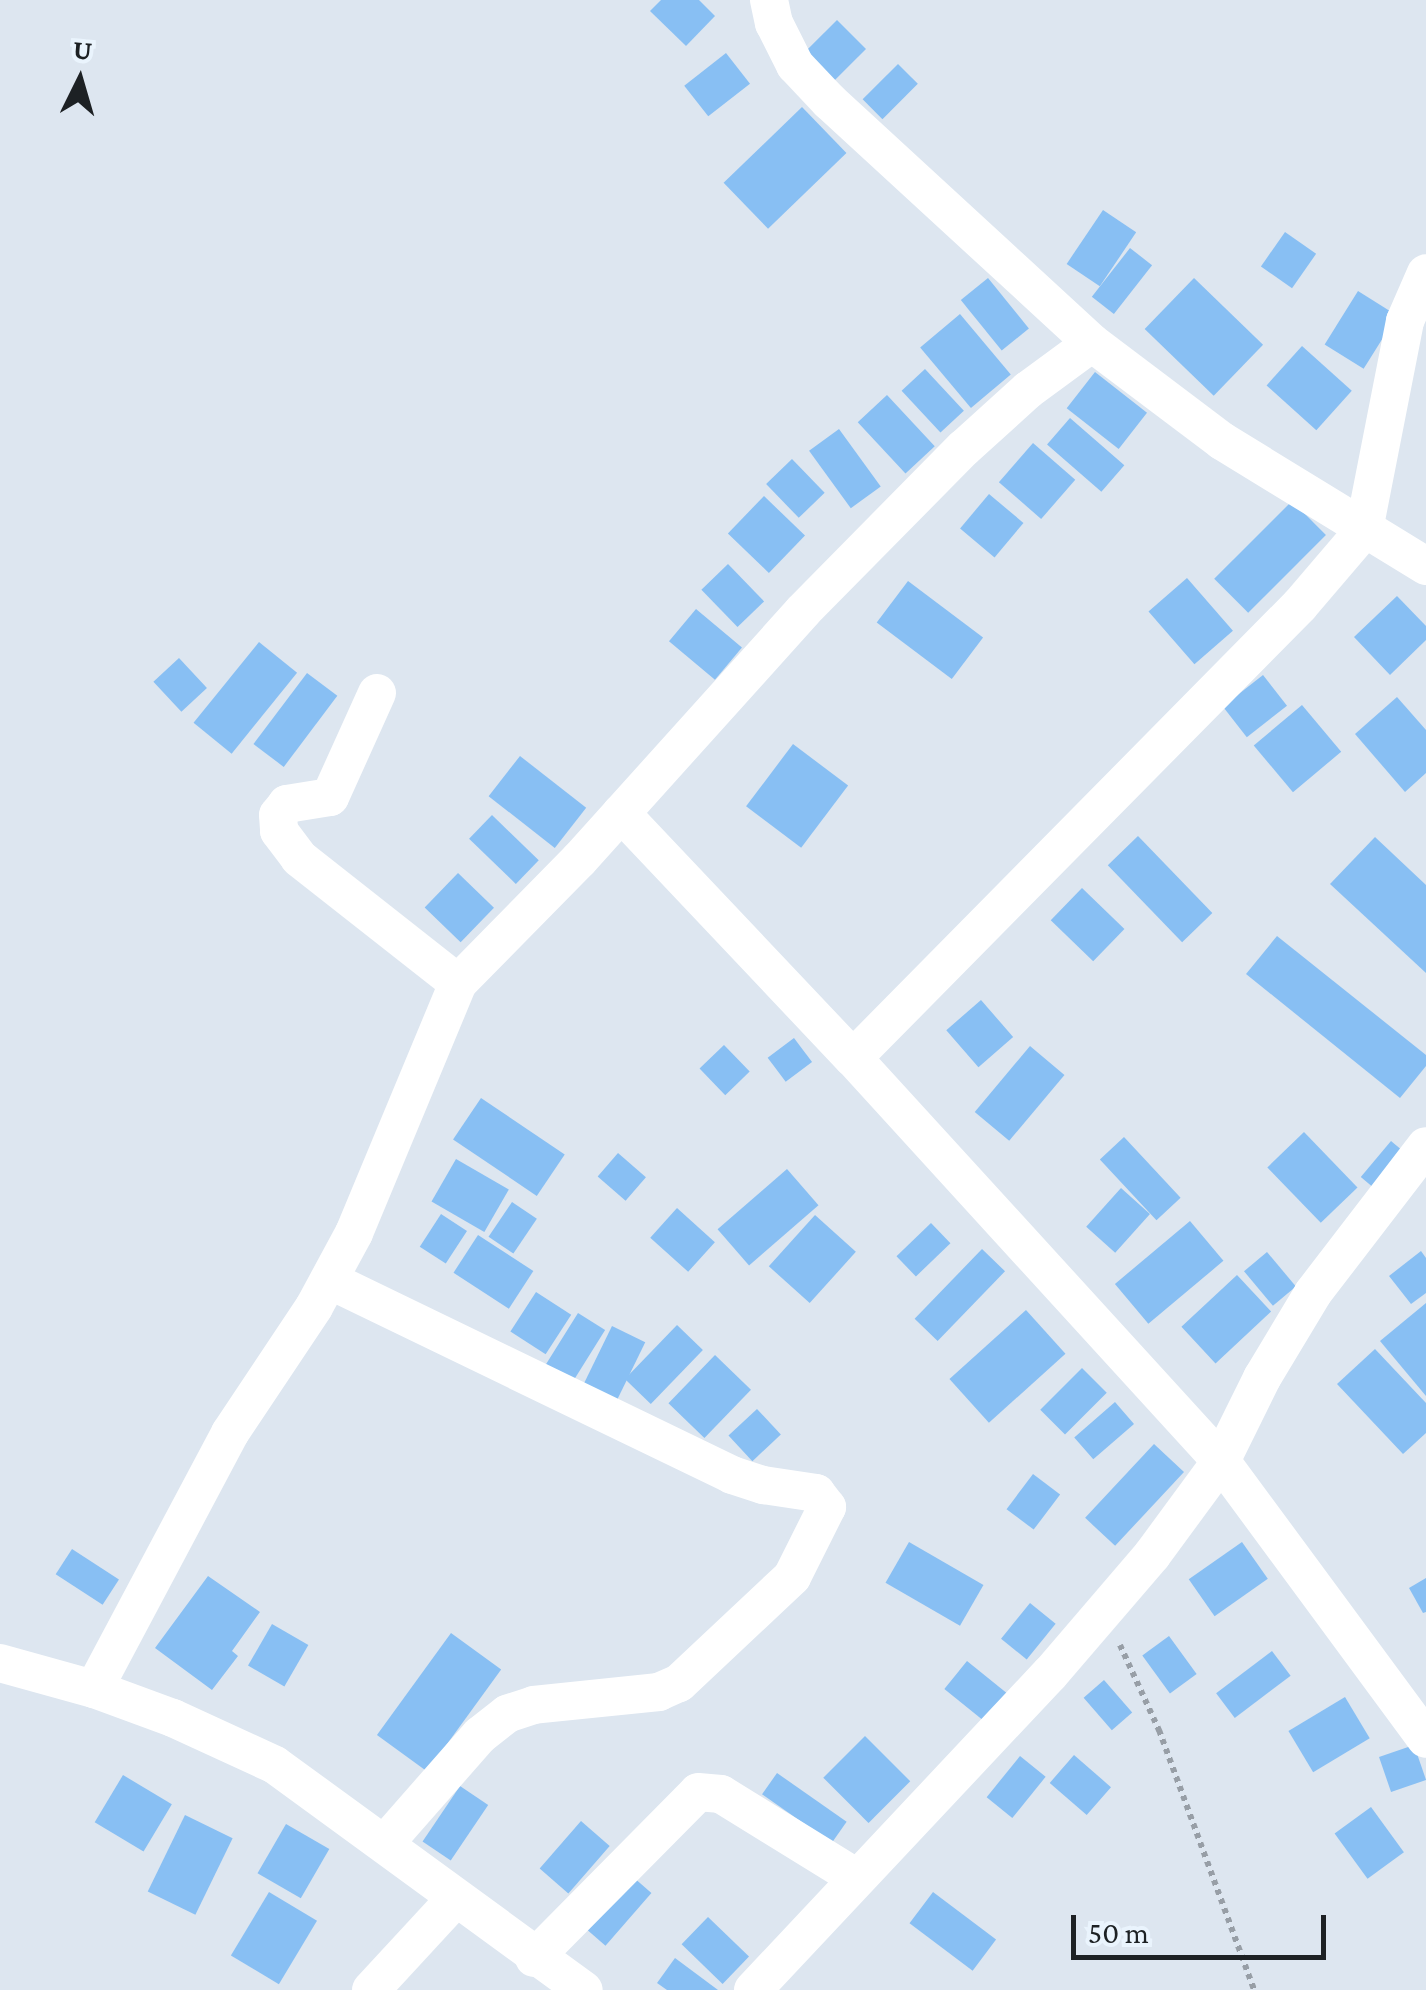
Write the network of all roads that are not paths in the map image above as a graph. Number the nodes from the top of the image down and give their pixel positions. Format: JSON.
{"nodes":[{"id":1,"x":769,"y":0,"type":"edge"},
{"id":2,"x":1426,"y":273,"type":"edge"},
{"id":3,"x":1092,"y":343,"type":"junction"},
{"id":4,"x":1364,"y":530,"type":"junction"},
{"id":5,"x":1426,"y":566,"type":"edge"},
{"id":6,"x":377,"y":692,"type":"dead end"},
{"id":7,"x":621,"y":812,"type":"junction"},
{"id":8,"x":458,"y":983,"type":"junction"},
{"id":9,"x":854,"y":1058,"type":"junction"},
{"id":10,"x":1426,"y":1146,"type":"edge"},
{"id":11,"x":328,"y":1280,"type":"junction"},
{"id":12,"x":1221,"y":1461,"type":"junction"},
{"id":13,"x":0,"y":1663,"type":"edge"},
{"id":14,"x":94,"y":1689,"type":"junction"},
{"id":15,"x":1426,"y":1739,"type":"edge"},
{"id":16,"x":385,"y":1843,"type":"junction"},
{"id":17,"x":857,"y":1878,"type":"junction"},
{"id":18,"x":454,"y":1900,"type":"junction"},
{"id":19,"x":534,"y":1958,"type":"junction"},
{"id":20,"x":372,"y":1990,"type":"edge"},
{"id":21,"x":584,"y":1990,"type":"edge"},
{"id":22,"x":753,"y":1990,"type":"edge"}],
"edges":[{"from":1,"to":3,"type":"street"},
{"from":2,"to":4,"type":"street"},
{"from":3,"to":4,"type":"street"},
{"from":3,"to":7,"type":"street"},
{"from":4,"to":5,"type":"street"},
{"from":4,"to":9,"type":"street"},
{"from":6,"to":8,"type":"street"},
{"from":7,"to":8,"type":"street"},
{"from":7,"to":9,"type":"street"},
{"from":8,"to":11,"type":"street"},
{"from":9,"to":12,"type":"street"},
{"from":10,"to":12,"type":"street"},
{"from":11,"to":14,"type":"street"},
{"from":11,"to":16,"type":"street"},
{"from":12,"to":15,"type":"street"},
{"from":12,"to":17,"type":"street"},
{"from":13,"to":14,"type":"street"},
{"from":14,"to":16,"type":"street"},
{"from":16,"to":18,"type":"street"},
{"from":17,"to":19,"type":"street"},
{"from":17,"to":22,"type":"street"},
{"from":18,"to":19,"type":"street"},
{"from":18,"to":20,"type":"street"},
{"from":19,"to":21,"type":"street"}]}
